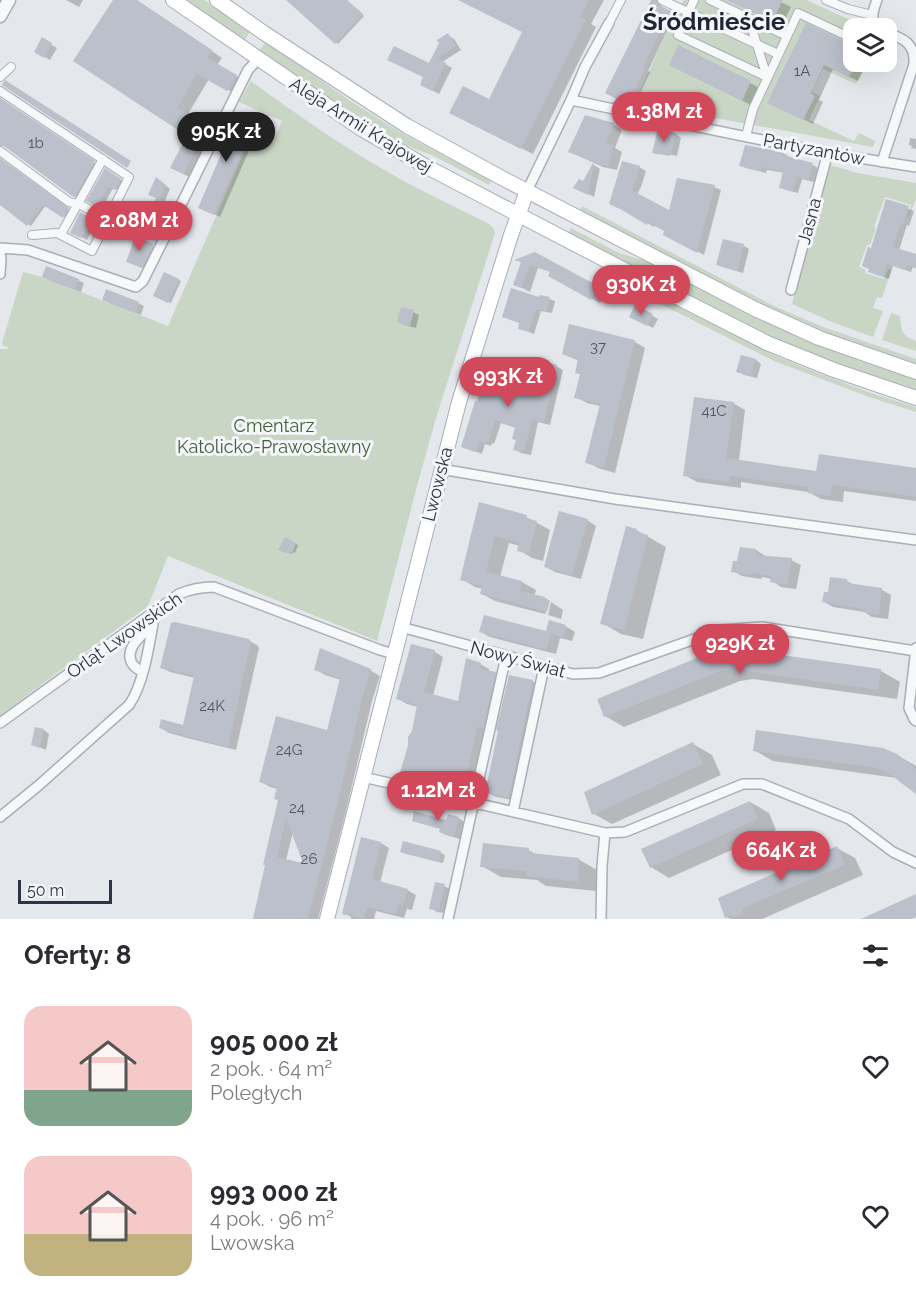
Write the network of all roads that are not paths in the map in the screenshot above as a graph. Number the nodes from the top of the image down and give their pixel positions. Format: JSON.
{"nodes":[{"id":1,"x":9,"y":0,"type":"edge"},
{"id":2,"x":173,"y":0,"type":"edge"},
{"id":3,"x":621,"y":0,"type":"edge"},
{"id":4,"x":662,"y":0,"type":"edge"},
{"id":5,"x":694,"y":0,"type":"edge"},
{"id":6,"x":710,"y":0,"type":"edge"},
{"id":7,"x":826,"y":0,"type":"edge"},
{"id":8,"x":878,"y":0,"type":"edge"},
{"id":9,"x":227,"y":3,"type":"edge"},
{"id":10,"x":688,"y":12,"type":"junction"},
{"id":11,"x":872,"y":15,"type":"junction"},
{"id":12,"x":0,"y":16,"type":"edge"},
{"id":13,"x":872,"y":18,"type":"edge"},
{"id":14,"x":749,"y":19,"type":"junction"},
{"id":15,"x":609,"y":23,"type":"joint"},
{"id":16,"x":843,"y":35,"type":"edge"},
{"id":17,"x":787,"y":36,"type":"junction"},
{"id":18,"x":897,"y":37,"type":"edge"},
{"id":19,"x":757,"y":44,"type":"junction"},
{"id":20,"x":778,"y":54,"type":"junction"},
{"id":21,"x":258,"y":59,"type":"junction"},
{"id":22,"x":11,"y":67,"type":"dead end"},
{"id":23,"x":0,"y":76,"type":"edge"},
{"id":24,"x":767,"y":77,"type":"junction"},
{"id":25,"x":0,"y":91,"type":"edge"},
{"id":26,"x":572,"y":100,"type":"junction"},
{"id":27,"x":746,"y":136,"type":"junction"},
{"id":28,"x":0,"y":151,"type":"edge"},
{"id":29,"x":828,"y":152,"type":"junction"},
{"id":30,"x":103,"y":159,"type":"junction"},
{"id":31,"x":882,"y":162,"type":"junction"},
{"id":32,"x":916,"y":167,"type":"edge"},
{"id":33,"x":527,"y":191,"type":"junction"},
{"id":34,"x":77,"y":204,"type":"junction"},
{"id":35,"x":518,"y":215,"type":"junction"},
{"id":36,"x":108,"y":220,"type":"junction"},
{"id":37,"x":61,"y":234,"type":"junction"},
{"id":38,"x":32,"y":235,"type":"dead end"},
{"id":39,"x":0,"y":248,"type":"edge"},
{"id":40,"x":0,"y":253,"type":"edge"},
{"id":41,"x":0,"y":274,"type":"edge"},
{"id":42,"x":791,"y":290,"type":"dead end"},
{"id":43,"x":916,"y":372,"type":"edge"},
{"id":44,"x":916,"y":398,"type":"edge"},
{"id":45,"x":441,"y":469,"type":"junction"},
{"id":46,"x":916,"y":540,"type":"edge"},
{"id":47,"x":155,"y":612,"type":"junction"},
{"id":48,"x":153,"y":625,"type":"junction"},
{"id":49,"x":400,"y":627,"type":"junction"},
{"id":50,"x":916,"y":650,"type":"edge"},
{"id":51,"x":394,"y":654,"type":"junction"},
{"id":52,"x":506,"y":656,"type":"junction"},
{"id":53,"x":544,"y":667,"type":"junction"},
{"id":54,"x":143,"y":672,"type":"junction"},
{"id":55,"x":916,"y":721,"type":"edge"},
{"id":56,"x":0,"y":723,"type":"edge"},
{"id":57,"x":363,"y":777,"type":"junction"},
{"id":58,"x":475,"y":804,"type":"junction"},
{"id":59,"x":513,"y":812,"type":"junction"},
{"id":60,"x":0,"y":817,"type":"edge"},
{"id":61,"x":605,"y":833,"type":"junction"},
{"id":62,"x":916,"y":862,"type":"edge"},
{"id":63,"x":327,"y":919,"type":"edge"},
{"id":64,"x":448,"y":919,"type":"edge"},
{"id":65,"x":601,"y":919,"type":"edge"}],
"edges":[{"from":1,"to":12,"type":"street"},
{"from":2,"to":21,"type":"main road","name":"Aleja Armii Krajowej"},
{"from":3,"to":15,"type":"street","name":"Lwowska"},
{"from":4,"to":10,"type":"street"},
{"from":5,"to":10,"type":"street"},
{"from":6,"to":14,"type":"street"},
{"from":7,"to":11,"type":"street"},
{"from":8,"to":11,"type":"street"},
{"from":9,"to":33,"type":"main road","name":"Aleja Armii Krajowej"},
{"from":10,"to":19,"type":"street"},
{"from":10,"to":24,"type":"street"},
{"from":11,"to":13,"type":"street"},
{"from":14,"to":17,"type":"street"},
{"from":14,"to":19,"type":"street"},
{"from":15,"to":26,"type":"street","name":"Lwowska"},
{"from":16,"to":17,"type":"street"},
{"from":17,"to":20,"type":"street"},
{"from":18,"to":31,"type":"street"},
{"from":19,"to":20,"type":"street"},
{"from":19,"to":24,"type":"street"},
{"from":20,"to":24,"type":"street"},
{"from":21,"to":35,"type":"main road","name":"Aleja Armii Krajowej"},
{"from":21,"to":39,"type":"street"},
{"from":22,"to":23,"type":"street"},
{"from":24,"to":27,"type":"street"},
{"from":25,"to":30,"type":"street"},
{"from":26,"to":27,"type":"street","name":"Partyzantów"},
{"from":26,"to":33,"type":"street","name":"Lwowska"},
{"from":27,"to":29,"type":"street","name":"Partyzantów"},
{"from":28,"to":34,"type":"street"},
{"from":29,"to":31,"type":"street","name":"Partyzantów"},
{"from":29,"to":42,"type":"street","name":"Jasna"},
{"from":30,"to":34,"type":"street"},
{"from":30,"to":36,"type":"street"},
{"from":31,"to":32,"type":"street","name":"Partyzantów"},
{"from":33,"to":35,"type":"main road","name":"Lwowska"},
{"from":33,"to":43,"type":"main road","name":"Aleja Armii Krajowej"},
{"from":34,"to":36,"type":"street"},
{"from":34,"to":37,"type":"street"},
{"from":35,"to":44,"type":"main road","name":"Aleja Armii Krajowej"},
{"from":35,"to":45,"type":"main road","name":"Lwowska"},
{"from":36,"to":37,"type":"street"},
{"from":37,"to":38,"type":"street"},
{"from":40,"to":41,"type":"street"},
{"from":45,"to":46,"type":"street"},
{"from":45,"to":49,"type":"main road","name":"Lwowska"},
{"from":47,"to":48,"type":"street"},
{"from":47,"to":51,"type":"street","name":"Orląt Lwowskich"},
{"from":47,"to":56,"type":"street","name":"Orląt Lwowskich"},
{"from":48,"to":54,"type":"street"},
{"from":48,"to":54,"type":"street"},
{"from":49,"to":51,"type":"main road","name":"Lwowska"},
{"from":49,"to":52,"type":"street","name":"Nowy Świat"},
{"from":50,"to":53,"type":"street","name":"Nowy Świat"},
{"from":50,"to":55,"type":"street"},
{"from":51,"to":57,"type":"main road","name":"Lwowska"},
{"from":52,"to":53,"type":"street","name":"Nowy Świat"},
{"from":52,"to":58,"type":"street"},
{"from":53,"to":59,"type":"street"},
{"from":54,"to":60,"type":"street"},
{"from":57,"to":58,"type":"street"},
{"from":57,"to":63,"type":"main road","name":"Lwowska"},
{"from":58,"to":59,"type":"street"},
{"from":58,"to":64,"type":"street"},
{"from":59,"to":61,"type":"street"},
{"from":61,"to":62,"type":"street"},
{"from":61,"to":65,"type":"street"}]}
